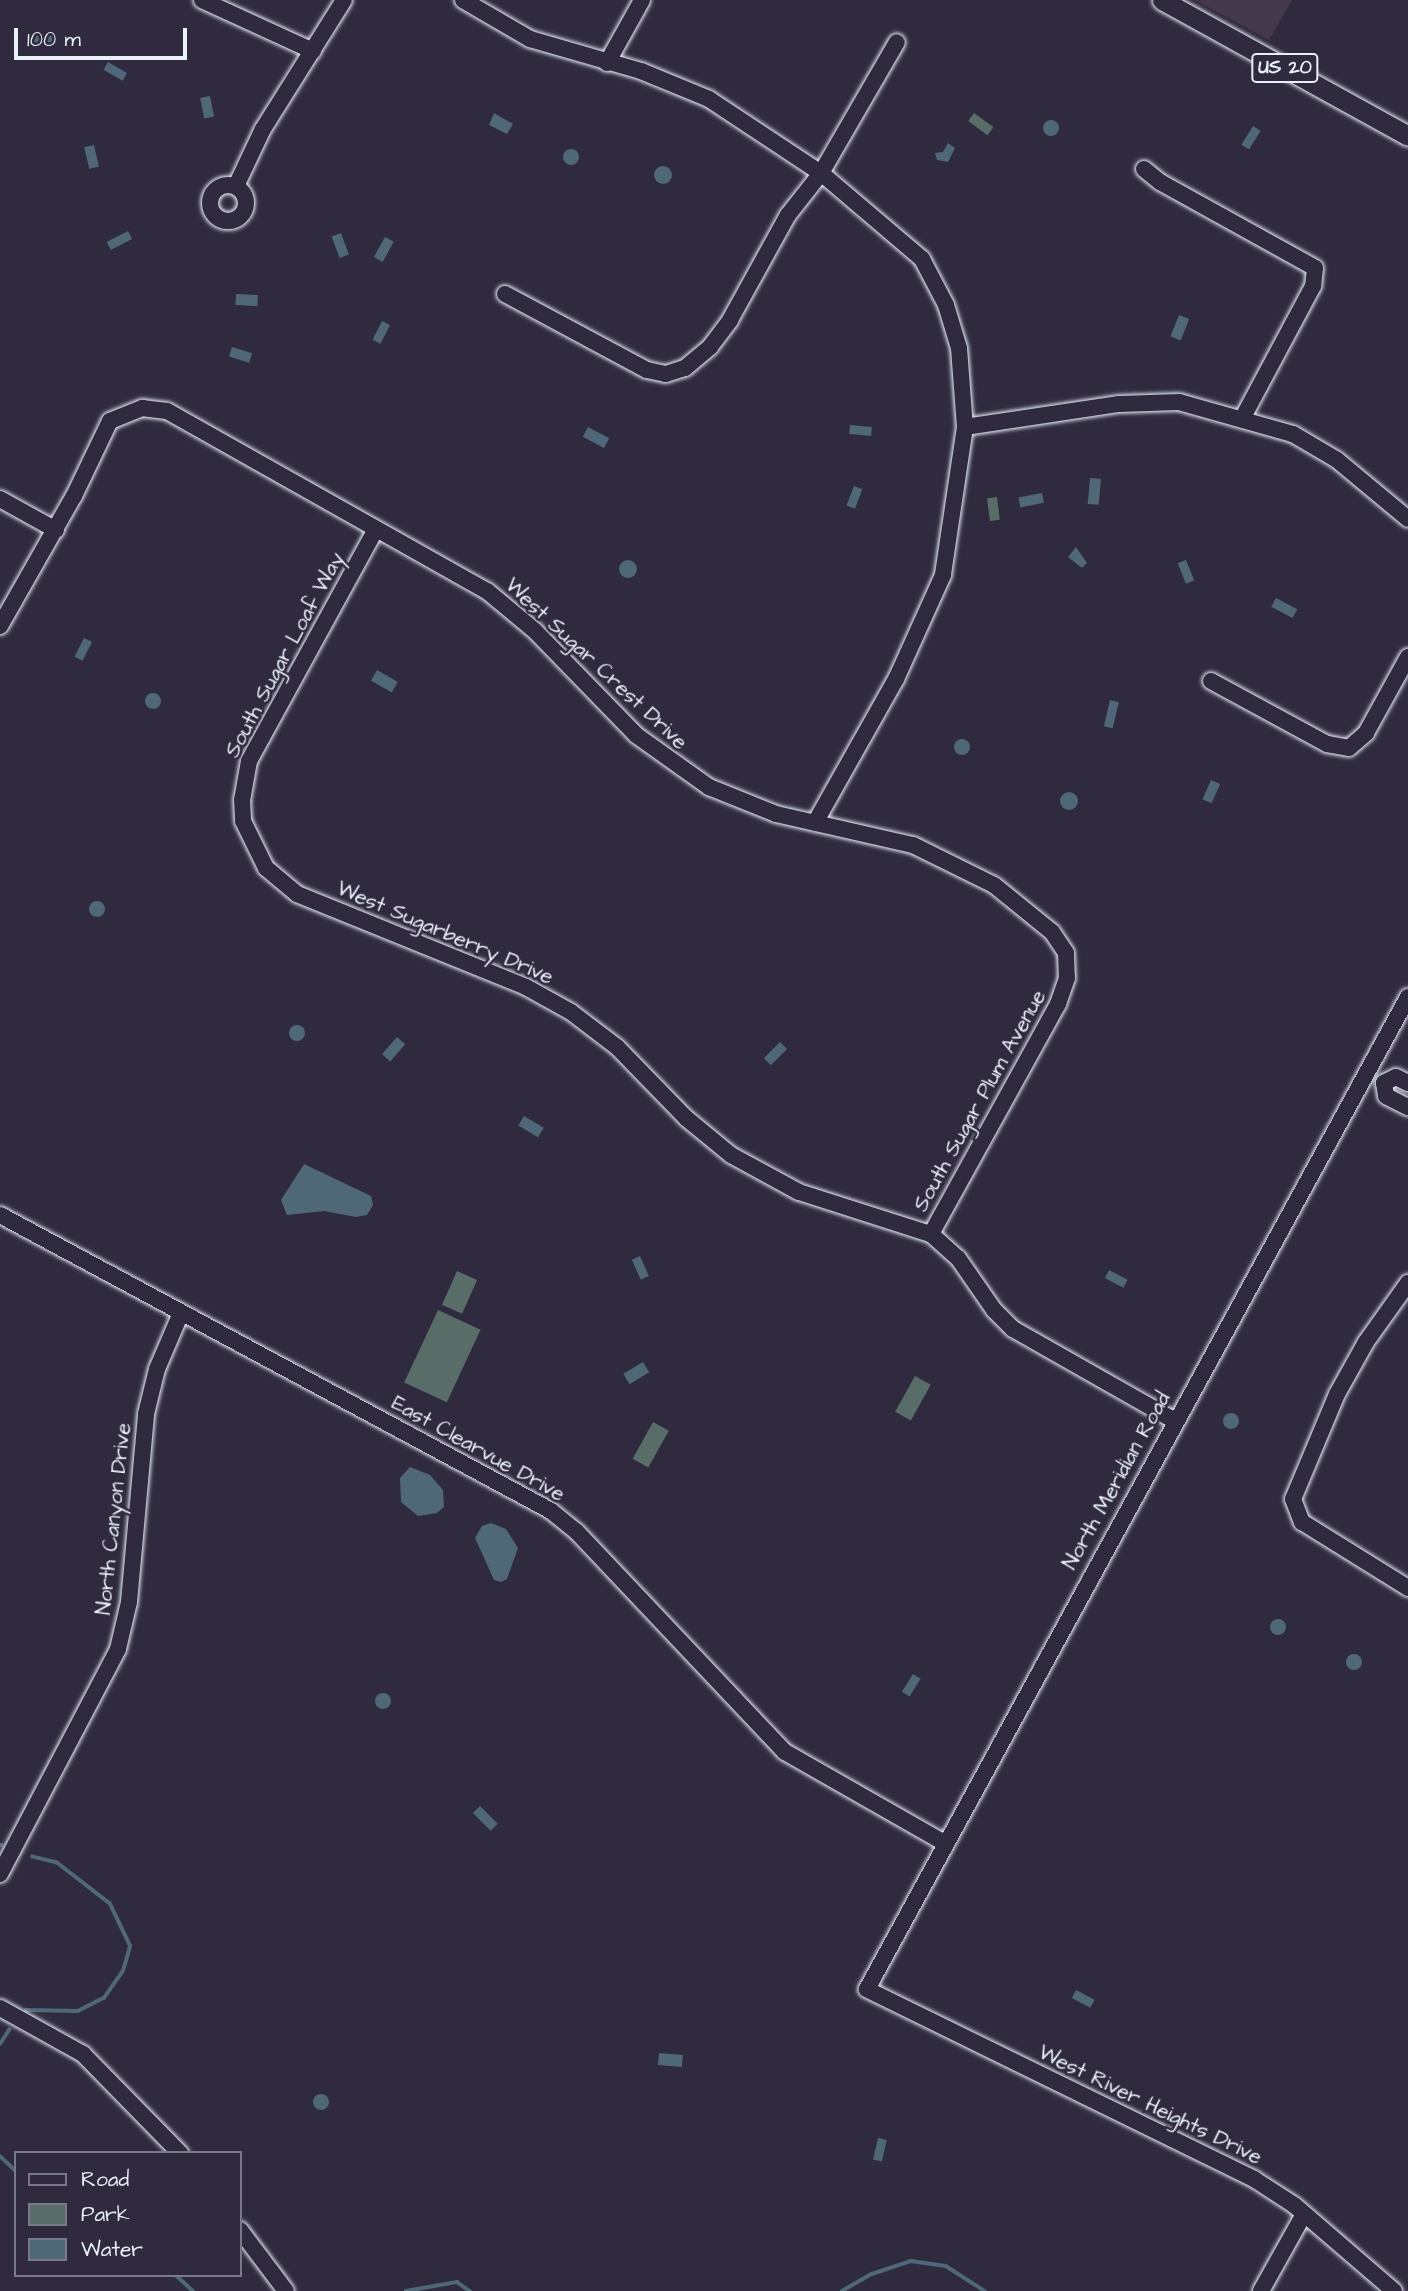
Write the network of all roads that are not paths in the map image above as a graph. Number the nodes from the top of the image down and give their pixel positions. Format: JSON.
{"nodes":[{"id":1,"x":202,"y":0,"type":"edge"},
{"id":2,"x":344,"y":0,"type":"edge"},
{"id":3,"x":463,"y":0,"type":"edge"},
{"id":4,"x":642,"y":0,"type":"edge"},
{"id":5,"x":1162,"y":0,"type":"edge"},
{"id":6,"x":897,"y":42,"type":"dead end"},
{"id":7,"x":313,"y":51,"type":"junction"},
{"id":8,"x":607,"y":62,"type":"junction"},
{"id":9,"x":1408,"y":136,"type":"edge"},
{"id":10,"x":1144,"y":169,"type":"dead end"},
{"id":11,"x":821,"y":173,"type":"junction"},
{"id":12,"x":236,"y":186,"type":"dead end"},
{"id":13,"x":505,"y":293,"type":"dead end"},
{"id":14,"x":1243,"y":417,"type":"junction"},
{"id":15,"x":965,"y":427,"type":"junction"},
{"id":16,"x":0,"y":499,"type":"edge"},
{"id":17,"x":1408,"y":519,"type":"edge"},
{"id":18,"x":376,"y":529,"type":"junction"},
{"id":19,"x":56,"y":530,"type":"junction"},
{"id":20,"x":0,"y":626,"type":"edge"},
{"id":21,"x":1408,"y":657,"type":"edge"},
{"id":22,"x":1211,"y":681,"type":"dead end"},
{"id":23,"x":815,"y":823,"type":"junction"},
{"id":24,"x":251,"y":846,"type":"joint"},
{"id":25,"x":1065,"y":989,"type":"joint"},
{"id":26,"x":1408,"y":997,"type":"edge"},
{"id":27,"x":1366,"y":1072,"type":"junction"},
{"id":28,"x":1384,"y":1083,"type":"junction"},
{"id":29,"x":1408,"y":1083,"type":"edge"},
{"id":30,"x":1408,"y":1107,"type":"edge"},
{"id":31,"x":0,"y":1215,"type":"edge"},
{"id":32,"x":931,"y":1234,"type":"junction"},
{"id":33,"x":1408,"y":1283,"type":"edge"},
{"id":34,"x":181,"y":1313,"type":"junction"},
{"id":35,"x":1175,"y":1421,"type":"junction"},
{"id":36,"x":1408,"y":1588,"type":"edge"},
{"id":37,"x":946,"y":1844,"type":"junction"},
{"id":38,"x":0,"y":1874,"type":"edge"},
{"id":39,"x":867,"y":1989,"type":"joint"},
{"id":40,"x":0,"y":2008,"type":"edge"},
{"id":41,"x":178,"y":2151,"type":"edge"},
{"id":42,"x":1304,"y":2214,"type":"junction"},
{"id":43,"x":242,"y":2233,"type":"edge"},
{"id":44,"x":286,"y":2291,"type":"edge"},
{"id":45,"x":1261,"y":2291,"type":"edge"},
{"id":46,"x":1394,"y":2291,"type":"edge"}],
"edges":[{"from":1,"to":7,"type":"street"},
{"from":2,"to":7,"type":"street"},
{"from":3,"to":8,"type":"street"},
{"from":4,"to":8,"type":"street"},
{"from":5,"to":9,"type":"main road","number":"US 20"},
{"from":6,"to":11,"type":"street"},
{"from":7,"to":12,"type":"street"},
{"from":8,"to":11,"type":"street"},
{"from":10,"to":14,"type":"street"},
{"from":11,"to":13,"type":"street"},
{"from":11,"to":15,"type":"street"},
{"from":14,"to":15,"type":"street"},
{"from":14,"to":17,"type":"street"},
{"from":15,"to":23,"type":"street"},
{"from":16,"to":19,"type":"street"},
{"from":18,"to":19,"type":"street","name":"West Sugar Crest Drive"},
{"from":18,"to":23,"type":"street","name":"West Sugar Crest Drive"},
{"from":18,"to":24,"type":"street","name":"South Sugar Loaf Way"},
{"from":19,"to":20,"type":"street"},
{"from":21,"to":22,"type":"street"},
{"from":23,"to":25,"type":"street","name":"West Sugar Crest Drive"},
{"from":24,"to":32,"type":"street","name":"West Sugarberry Drive"},
{"from":25,"to":32,"type":"street","name":"South Sugar Plum Avenue"},
{"from":26,"to":27,"type":"street","name":"North Meridian Road"},
{"from":27,"to":28,"type":"street"},
{"from":27,"to":35,"type":"street","name":"North Meridian Road"},
{"from":28,"to":29,"type":"street"},
{"from":28,"to":30,"type":"street"},
{"from":31,"to":34,"type":"street","name":"East Clearvue Drive"},
{"from":32,"to":35,"type":"street","name":"West Sugarberry Drive"},
{"from":33,"to":36,"type":"street"},
{"from":34,"to":37,"type":"street","name":"East Clearvue Drive"},
{"from":34,"to":38,"type":"street","name":"North Canyon Drive"},
{"from":35,"to":37,"type":"street","name":"North Meridian Road"},
{"from":37,"to":39,"type":"street","name":"North Meridian Road"},
{"from":39,"to":42,"type":"street","name":"West River Heights Drive"},
{"from":40,"to":41,"type":"street"},
{"from":42,"to":45,"type":"street"},
{"from":42,"to":46,"type":"street","name":"West River Heights Drive"},
{"from":43,"to":44,"type":"street"}]}
